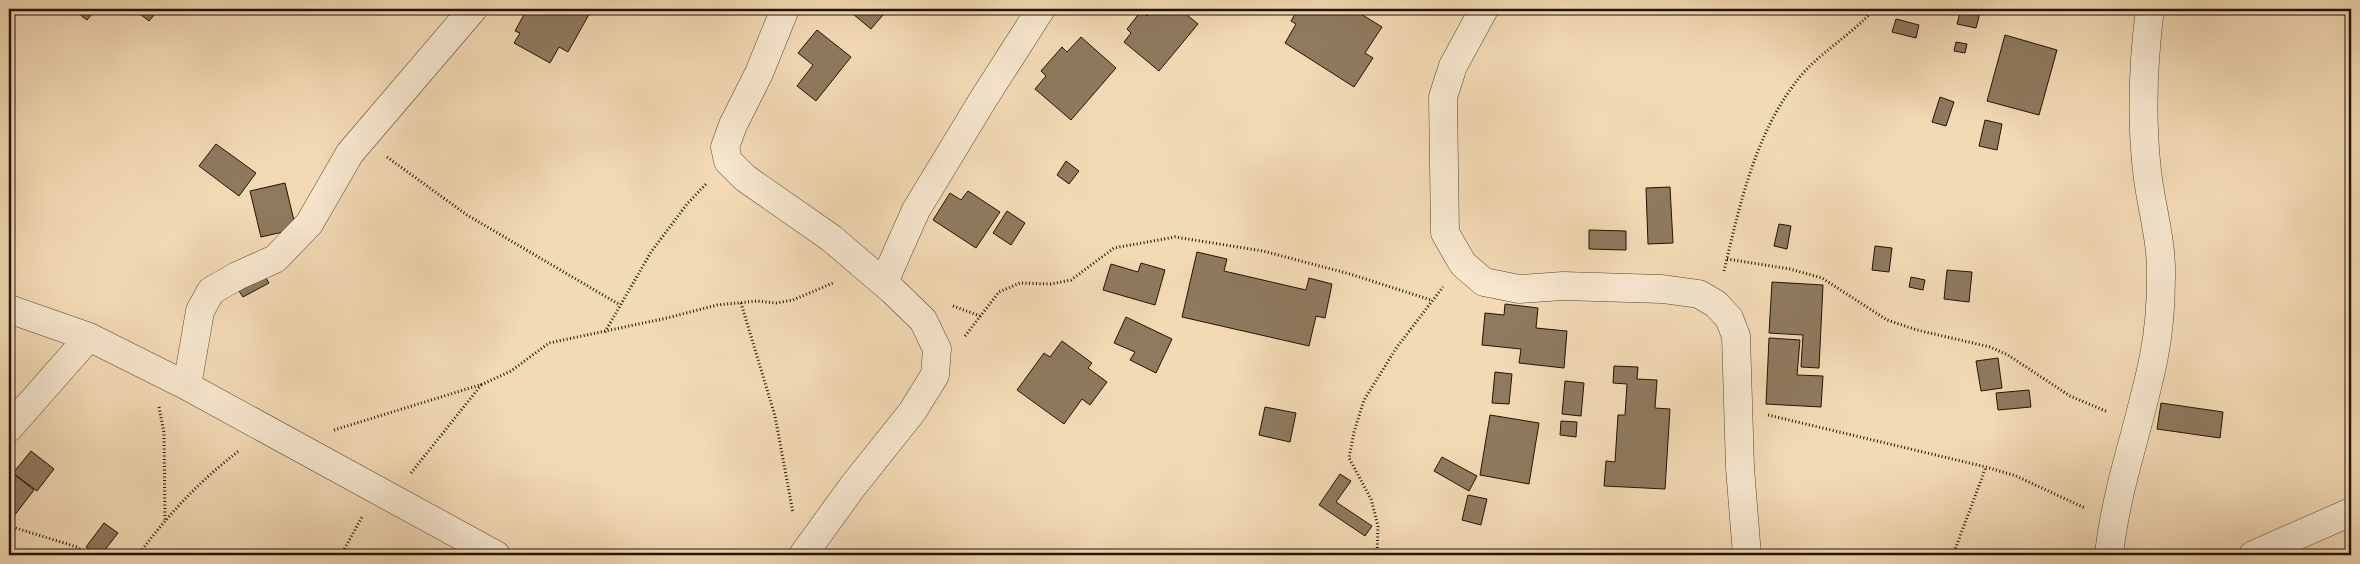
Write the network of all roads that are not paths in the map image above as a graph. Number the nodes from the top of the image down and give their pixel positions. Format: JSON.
{"nodes":[{"id":1,"x":473,"y":9,"type":"edge"},
{"id":2,"x":785,"y":9,"type":"edge"},
{"id":3,"x":1041,"y":9,"type":"edge"},
{"id":4,"x":1484,"y":9,"type":"edge"},
{"id":5,"x":2150,"y":9,"type":"edge"},
{"id":6,"x":878,"y":277,"type":"junction"},
{"id":7,"x":9,"y":309,"type":"edge"},
{"id":8,"x":89,"y":337,"type":"junction"},
{"id":9,"x":187,"y":386,"type":"junction"},
{"id":10,"x":9,"y":428,"type":"edge"},
{"id":11,"x":2351,"y":512,"type":"edge"},
{"id":12,"x":805,"y":552,"type":"edge"},
{"id":13,"x":496,"y":555,"type":"edge"},
{"id":14,"x":1747,"y":555,"type":"edge"},
{"id":15,"x":2109,"y":555,"type":"edge"},
{"id":16,"x":2253,"y":555,"type":"edge"}],
"edges":[{"from":1,"to":9,"type":"street"},
{"from":2,"to":6,"type":"street"},
{"from":3,"to":6,"type":"street"},
{"from":4,"to":14,"type":"street"},
{"from":5,"to":15,"type":"street"},
{"from":6,"to":12,"type":"street"},
{"from":7,"to":8,"type":"street"},
{"from":8,"to":9,"type":"street"},
{"from":8,"to":10,"type":"street"},
{"from":9,"to":13,"type":"street"},
{"from":11,"to":16,"type":"street"}]}
